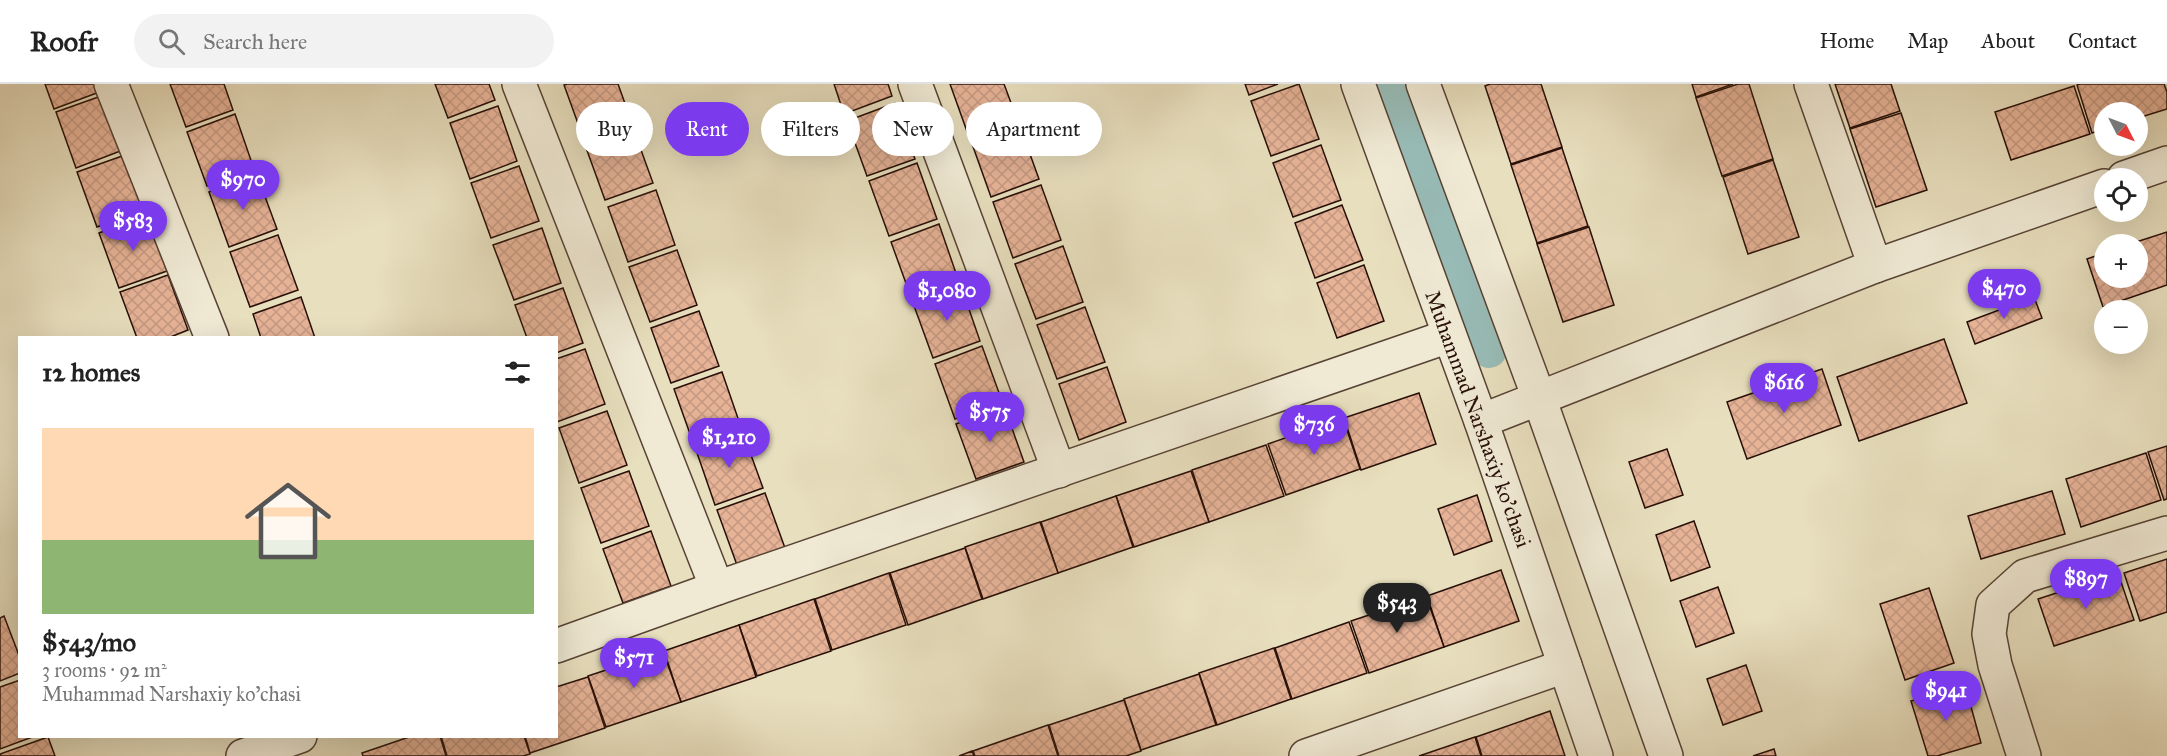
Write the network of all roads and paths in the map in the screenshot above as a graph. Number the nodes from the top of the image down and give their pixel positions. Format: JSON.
{"nodes":[{"id":1,"x":111,"y":84,"type":"edge"},
{"id":2,"x":519,"y":84,"type":"edge"},
{"id":3,"x":915,"y":84,"type":"edge"},
{"id":4,"x":1358,"y":84,"type":"edge"},
{"id":5,"x":1423,"y":84,"type":"edge"},
{"id":6,"x":1811,"y":84,"type":"edge"},
{"id":7,"x":2167,"y":164,"type":"edge"},
{"id":8,"x":2148,"y":170,"type":"edge"},
{"id":9,"x":2094,"y":190,"type":"edge"},
{"id":10,"x":1875,"y":267,"type":"junction"},
{"id":11,"x":211,"y":336,"type":"edge"},
{"id":12,"x":1449,"y":336,"type":"junction"},
{"id":13,"x":1539,"y":398,"type":"junction"},
{"id":14,"x":1481,"y":422,"type":"junction"},
{"id":15,"x":1059,"y":471,"type":"junction"},
{"id":16,"x":2167,"y":533,"type":"edge"},
{"id":17,"x":717,"y":588,"type":"junction"},
{"id":18,"x":558,"y":645,"type":"edge"},
{"id":19,"x":1565,"y":666,"type":"junction"},
{"id":20,"x":294,"y":738,"type":"edge"},
{"id":21,"x":243,"y":756,"type":"edge"},
{"id":22,"x":1306,"y":756,"type":"edge"},
{"id":23,"x":1596,"y":756,"type":"edge"},
{"id":24,"x":1666,"y":756,"type":"edge"},
{"id":25,"x":2024,"y":756,"type":"edge"}],
"edges":[{"from":1,"to":11,"type":"street"},
{"from":2,"to":17,"type":"street"},
{"from":3,"to":15,"type":"street"},
{"from":4,"to":12,"type":"street","name":"Muhammad Narshaxiy ko'chasi"},
{"from":5,"to":13,"type":"street"},
{"from":6,"to":10,"type":"street"},
{"from":7,"to":8,"type":"street"},
{"from":9,"to":10,"type":"street"},
{"from":10,"to":13,"type":"street"},
{"from":12,"to":14,"type":"street","name":"Muhammad Narshaxiy ko'chasi"},
{"from":12,"to":15,"type":"street"},
{"from":13,"to":14,"type":"street"},
{"from":13,"to":24,"type":"street"},
{"from":14,"to":19,"type":"street","name":"Muhammad Narshaxiy ko'chasi"},
{"from":15,"to":17,"type":"street"},
{"from":16,"to":25,"type":"street"},
{"from":17,"to":18,"type":"street"},
{"from":19,"to":22,"type":"street"},
{"from":19,"to":23,"type":"street","name":"Muhammad Narshaxiy ko'chasi"},
{"from":20,"to":21,"type":"street"}]}
